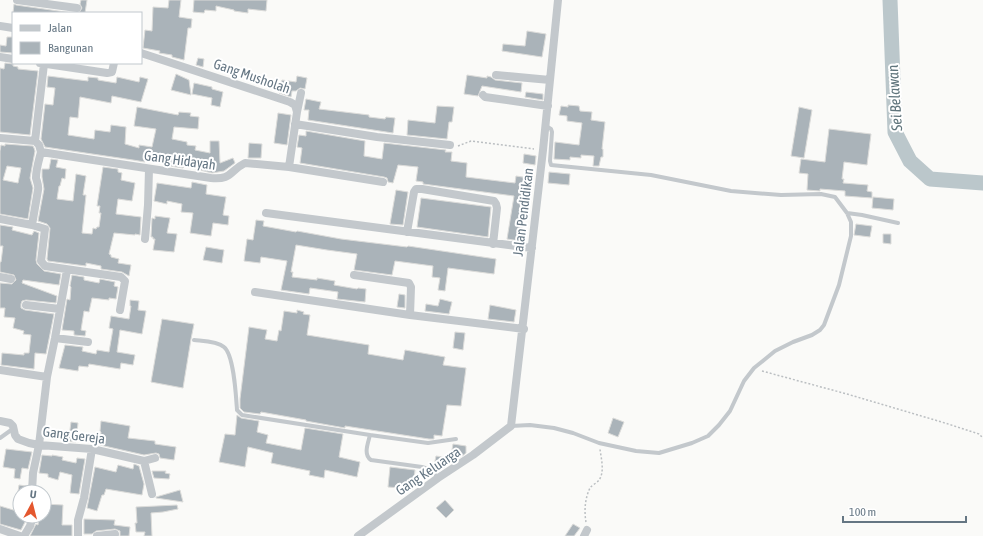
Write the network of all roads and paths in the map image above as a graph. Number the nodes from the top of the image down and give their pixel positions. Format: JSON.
{"nodes":[{"id":1,"x":17,"y":0,"type":"edge"},
{"id":2,"x":558,"y":0,"type":"edge"},
{"id":3,"x":77,"y":8,"type":"dead end"},
{"id":4,"x":0,"y":26,"type":"edge"},
{"id":5,"x":12,"y":28,"type":"edge"},
{"id":6,"x":142,"y":53,"type":"edge"},
{"id":7,"x":0,"y":57,"type":"edge"},
{"id":8,"x":12,"y":59,"type":"edge"},
{"id":9,"x":42,"y":64,"type":"edge"},
{"id":10,"x":48,"y":64,"type":"edge"},
{"id":11,"x":114,"y":64,"type":"edge"},
{"id":12,"x":496,"y":75,"type":"dead end"},
{"id":13,"x":550,"y":80,"type":"junction"},
{"id":14,"x":301,"y":93,"type":"dead end"},
{"id":15,"x":483,"y":95,"type":"dead end"},
{"id":16,"x":548,"y":106,"type":"junction"},
{"id":17,"x":297,"y":112,"type":"junction"},
{"id":18,"x":295,"y":124,"type":"junction"},
{"id":19,"x":546,"y":126,"type":"junction"},
{"id":20,"x":0,"y":138,"type":"edge"},
{"id":21,"x":35,"y":141,"type":"junction"},
{"id":22,"x":450,"y":145,"type":"joint"},
{"id":23,"x":543,"y":150,"type":"junction"},
{"id":24,"x":41,"y":152,"type":"junction"},
{"id":25,"x":289,"y":167,"type":"junction"},
{"id":26,"x":149,"y":169,"type":"junction"},
{"id":27,"x":382,"y":182,"type":"dead end"},
{"id":28,"x":266,"y":213,"type":"dead end"},
{"id":29,"x":847,"y":213,"type":"junction"},
{"id":30,"x":0,"y":219,"type":"edge"},
{"id":31,"x":898,"y":223,"type":"dead end"},
{"id":32,"x":32,"y":225,"type":"junction"},
{"id":33,"x":408,"y":232,"type":"junction"},
{"id":34,"x":145,"y":239,"type":"dead end"},
{"id":35,"x":493,"y":244,"type":"junction"},
{"id":36,"x":532,"y":248,"type":"junction"},
{"id":37,"x":66,"y":270,"type":"junction"},
{"id":38,"x":354,"y":275,"type":"dead end"},
{"id":39,"x":0,"y":277,"type":"edge"},
{"id":40,"x":12,"y":279,"type":"dead end"},
{"id":41,"x":255,"y":292,"type":"dead end"},
{"id":42,"x":26,"y":306,"type":"dead end"},
{"id":43,"x":60,"y":309,"type":"junction"},
{"id":44,"x":120,"y":310,"type":"dead end"},
{"id":45,"x":410,"y":315,"type":"junction"},
{"id":46,"x":524,"y":329,"type":"junction"},
{"id":47,"x":55,"y":338,"type":"junction"},
{"id":48,"x":194,"y":340,"type":"dead end"},
{"id":49,"x":88,"y":342,"type":"dead end"},
{"id":50,"x":754,"y":368,"type":"junction"},
{"id":51,"x":0,"y":370,"type":"edge"},
{"id":52,"x":47,"y":377,"type":"junction"},
{"id":53,"x":0,"y":421,"type":"edge"},
{"id":54,"x":511,"y":426,"type":"junction"},
{"id":55,"x":14,"y":428,"type":"junction"},
{"id":56,"x":370,"y":435,"type":"junction"},
{"id":57,"x":0,"y":438,"type":"edge"},
{"id":58,"x":983,"y":438,"type":"edge"},
{"id":59,"x":456,"y":439,"type":"dead end"},
{"id":60,"x":599,"y":443,"type":"junction"},
{"id":61,"x":39,"y":445,"type":"junction"},
{"id":62,"x":92,"y":449,"type":"junction"},
{"id":63,"x":155,"y":458,"type":"dead end"},
{"id":64,"x":144,"y":461,"type":"junction"},
{"id":65,"x":438,"y":478,"type":"junction"},
{"id":66,"x":32,"y":484,"type":"edge"},
{"id":67,"x":152,"y":494,"type":"dead end"},
{"id":68,"x":31,"y":524,"type":"edge"},
{"id":69,"x":0,"y":529,"type":"edge"},
{"id":70,"x":586,"y":533,"type":"edge"},
{"id":71,"x":115,"y":534,"type":"dead end"},
{"id":72,"x":20,"y":536,"type":"edge"},
{"id":73,"x":24,"y":536,"type":"edge"},
{"id":74,"x":78,"y":536,"type":"edge"},
{"id":75,"x":96,"y":536,"type":"edge"},
{"id":76,"x":358,"y":536,"type":"edge"}],
"edges":[{"from":1,"to":3,"type":"street"},
{"from":2,"to":13,"type":"street","name":"Jalan Pendidikan"},
{"from":4,"to":5,"type":"street"},
{"from":6,"to":17,"type":"street","name":"Gang Musholah"},
{"from":7,"to":8,"type":"street"},
{"from":9,"to":21,"type":"street"},
{"from":10,"to":11,"type":"street"},
{"from":12,"to":13,"type":"street"},
{"from":13,"to":16,"type":"street","name":"Jalan Pendidikan"},
{"from":14,"to":17,"type":"street"},
{"from":15,"to":16,"type":"street"},
{"from":16,"to":19,"type":"street","name":"Jalan Pendidikan"},
{"from":17,"to":18,"type":"street","name":"Gang Musholah"},
{"from":18,"to":22,"type":"street"},
{"from":18,"to":25,"type":"street","name":"Gang Musholah"},
{"from":19,"to":23,"type":"street","name":"Jalan Pendidikan"},
{"from":19,"to":29,"type":"lane"},
{"from":20,"to":21,"type":"street"},
{"from":21,"to":24,"type":"street"},
{"from":22,"to":23,"type":"path"},
{"from":23,"to":36,"type":"street","name":"Jalan Pendidikan"},
{"from":24,"to":26,"type":"street","name":"Gang Hidayah"},
{"from":24,"to":32,"type":"street"},
{"from":25,"to":26,"type":"street","name":"Gang Hidayah"},
{"from":25,"to":27,"type":"street","name":"Gang Hidayah"},
{"from":26,"to":34,"type":"street"},
{"from":28,"to":33,"type":"street"},
{"from":29,"to":31,"type":"lane"},
{"from":29,"to":50,"type":"lane"},
{"from":30,"to":32,"type":"street"},
{"from":32,"to":37,"type":"street"},
{"from":33,"to":35,"type":"street"},
{"from":33,"to":35,"type":"street"},
{"from":35,"to":36,"type":"street"},
{"from":36,"to":46,"type":"street","name":"Jalan Pendidikan"},
{"from":37,"to":43,"type":"street"},
{"from":37,"to":44,"type":"street"},
{"from":38,"to":45,"type":"street"},
{"from":39,"to":40,"type":"street"},
{"from":41,"to":45,"type":"street"},
{"from":42,"to":43,"type":"street"},
{"from":43,"to":47,"type":"street"},
{"from":45,"to":46,"type":"street"},
{"from":46,"to":54,"type":"street","name":"Jalan Pendidikan"},
{"from":47,"to":49,"type":"street"},
{"from":47,"to":52,"type":"street"},
{"from":48,"to":56,"type":"lane"},
{"from":50,"to":58,"type":"path"},
{"from":50,"to":60,"type":"lane"},
{"from":51,"to":52,"type":"street"},
{"from":52,"to":61,"type":"street"},
{"from":53,"to":55,"type":"street","name":"Gang Gereja"},
{"from":54,"to":60,"type":"lane"},
{"from":54,"to":65,"type":"street","name":"Gang Keluarga"},
{"from":55,"to":57,"type":"lane"},
{"from":55,"to":61,"type":"street","name":"Gang Gereja"},
{"from":56,"to":59,"type":"lane"},
{"from":56,"to":65,"type":"lane"},
{"from":60,"to":70,"type":"path"},
{"from":61,"to":62,"type":"street","name":"Gang Gereja"},
{"from":61,"to":66,"type":"street"},
{"from":62,"to":64,"type":"street","name":"Gang Gereja"},
{"from":62,"to":74,"type":"street"},
{"from":63,"to":64,"type":"street","name":"Gang Gereja"},
{"from":64,"to":67,"type":"street"},
{"from":65,"to":76,"type":"street","name":"Gang Keluarga"},
{"from":68,"to":73,"type":"street"},
{"from":69,"to":72,"type":"street"},
{"from":71,"to":75,"type":"street"}]}
